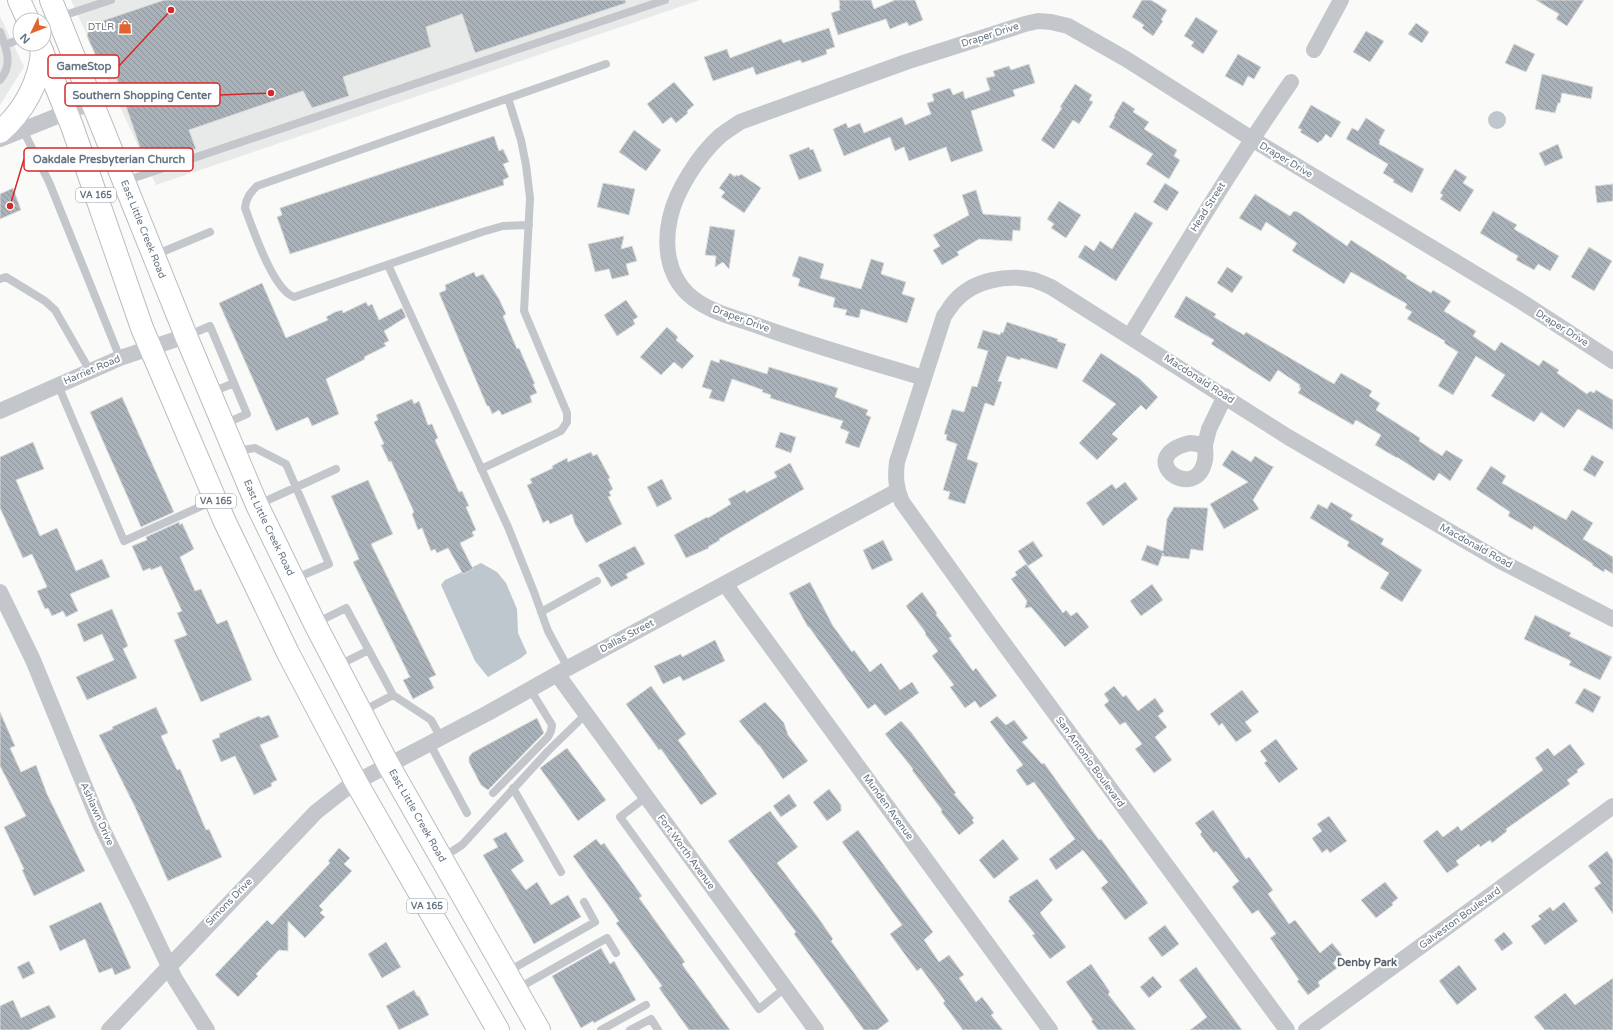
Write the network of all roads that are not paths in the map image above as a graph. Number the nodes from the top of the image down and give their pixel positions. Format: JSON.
{"nodes":[{"id":1,"x":19,"y":0,"type":"edge"},
{"id":2,"x":111,"y":0,"type":"edge"},
{"id":3,"x":665,"y":0,"type":"edge"},
{"id":4,"x":1341,"y":0,"type":"edge"},
{"id":5,"x":55,"y":9,"type":"edge"},
{"id":6,"x":24,"y":12,"type":"edge"},
{"id":7,"x":0,"y":32,"type":"edge"},
{"id":8,"x":12,"y":42,"type":"edge"},
{"id":9,"x":5,"y":45,"type":"junction"},
{"id":10,"x":1314,"y":50,"type":"dead end"},
{"id":11,"x":41,"y":52,"type":"edge"},
{"id":12,"x":43,"y":52,"type":"edge"},
{"id":13,"x":606,"y":64,"type":"dead end"},
{"id":14,"x":0,"y":80,"type":"edge"},
{"id":15,"x":1291,"y":82,"type":"dead end"},
{"id":16,"x":508,"y":98,"type":"junction"},
{"id":17,"x":92,"y":102,"type":"junction"},
{"id":18,"x":67,"y":113,"type":"junction"},
{"id":19,"x":23,"y":130,"type":"junction"},
{"id":20,"x":0,"y":132,"type":"edge"},
{"id":21,"x":0,"y":139,"type":"edge"},
{"id":22,"x":1252,"y":139,"type":"junction"},
{"id":23,"x":124,"y":181,"type":"junction"},
{"id":24,"x":529,"y":224,"type":"junction"},
{"id":25,"x":210,"y":232,"type":"dead end"},
{"id":26,"x":154,"y":255,"type":"junction"},
{"id":27,"x":388,"y":266,"type":"junction"},
{"id":28,"x":0,"y":279,"type":"edge"},
{"id":29,"x":186,"y":336,"type":"junction"},
{"id":30,"x":1130,"y":336,"type":"junction"},
{"id":31,"x":150,"y":347,"type":"junction"},
{"id":32,"x":120,"y":358,"type":"junction"},
{"id":33,"x":1613,"y":360,"type":"edge"},
{"id":34,"x":90,"y":371,"type":"junction"},
{"id":35,"x":924,"y":378,"type":"junction"},
{"id":36,"x":234,"y":384,"type":"junction"},
{"id":37,"x":58,"y":385,"type":"junction"},
{"id":38,"x":210,"y":393,"type":"junction"},
{"id":39,"x":1225,"y":396,"type":"junction"},
{"id":40,"x":0,"y":411,"type":"edge"},
{"id":41,"x":222,"y":424,"type":"junction"},
{"id":42,"x":1205,"y":444,"type":"dead end"},
{"id":43,"x":234,"y":452,"type":"junction"},
{"id":44,"x":336,"y":469,"type":"dead end"},
{"id":45,"x":481,"y":469,"type":"junction"},
{"id":46,"x":296,"y":487,"type":"junction"},
{"id":47,"x":897,"y":491,"type":"junction"},
{"id":48,"x":215,"y":500,"type":"junction"},
{"id":49,"x":257,"y":505,"type":"junction"},
{"id":50,"x":293,"y":580,"type":"junction"},
{"id":51,"x":597,"y":581,"type":"dead end"},
{"id":52,"x":725,"y":584,"type":"junction"},
{"id":53,"x":0,"y":592,"type":"edge"},
{"id":54,"x":541,"y":612,"type":"junction"},
{"id":55,"x":1613,"y":619,"type":"edge"},
{"id":56,"x":315,"y":624,"type":"junction"},
{"id":57,"x":368,"y":650,"type":"junction"},
{"id":58,"x":337,"y":666,"type":"junction"},
{"id":59,"x":562,"y":671,"type":"junction"},
{"id":60,"x":530,"y":690,"type":"junction"},
{"id":61,"x":393,"y":695,"type":"junction"},
{"id":62,"x":361,"y":712,"type":"junction"},
{"id":63,"x":586,"y":714,"type":"junction"},
{"id":64,"x":435,"y":741,"type":"junction"},
{"id":65,"x":389,"y":766,"type":"junction"},
{"id":66,"x":356,"y":782,"type":"junction"},
{"id":67,"x":513,"y":788,"type":"junction"},
{"id":68,"x":493,"y":793,"type":"dead end"},
{"id":69,"x":646,"y":797,"type":"junction"},
{"id":70,"x":1613,"y":806,"type":"edge"},
{"id":71,"x":468,"y":813,"type":"dead end"},
{"id":72,"x":441,"y":858,"type":"junction"},
{"id":73,"x":561,"y":872,"type":"dead end"},
{"id":74,"x":584,"y":902,"type":"dead end"},
{"id":75,"x":616,"y":952,"type":"dead end"},
{"id":76,"x":169,"y":966,"type":"junction"},
{"id":77,"x":511,"y":981,"type":"junction"},
{"id":78,"x":785,"y":988,"type":"junction"},
{"id":79,"x":646,"y":1005,"type":"dead end"},
{"id":80,"x":109,"y":1030,"type":"edge"},
{"id":81,"x":207,"y":1030,"type":"edge"},
{"id":82,"x":498,"y":1030,"type":"edge"},
{"id":83,"x":539,"y":1030,"type":"edge"},
{"id":84,"x":601,"y":1030,"type":"edge"},
{"id":85,"x":630,"y":1030,"type":"edge"},
{"id":86,"x":658,"y":1030,"type":"edge"},
{"id":87,"x":816,"y":1030,"type":"edge"},
{"id":88,"x":1050,"y":1030,"type":"edge"},
{"id":89,"x":1287,"y":1030,"type":"edge"},
{"id":90,"x":1306,"y":1030,"type":"edge"}],
"edges":[{"from":1,"to":6,"type":"main road"},
{"from":2,"to":5,"type":"lane"},
{"from":3,"to":23,"type":"lane"},
{"from":4,"to":10,"type":"street"},
{"from":5,"to":17,"type":"main road","name":"East Little Creek Road","number":"VA 165"},
{"from":7,"to":9,"type":"lane"},
{"from":8,"to":9,"type":"lane"},
{"from":9,"to":14,"type":"lane"},
{"from":11,"to":20,"type":"main road"},
{"from":12,"to":18,"type":"main road","number":"VA 165"},
{"from":13,"to":16,"type":"lane"},
{"from":15,"to":22,"type":"street","name":"Head Street"},
{"from":16,"to":24,"type":"lane"},
{"from":16,"to":27,"type":"lane"},
{"from":17,"to":18,"type":"street"},
{"from":17,"to":23,"type":"main road","name":"East Little Creek Road","number":"VA 165"},
{"from":18,"to":19,"type":"street"},
{"from":18,"to":31,"type":"main road","number":"VA 165"},
{"from":19,"to":21,"type":"street"},
{"from":19,"to":32,"type":"lane"},
{"from":22,"to":30,"type":"street","name":"Head Street"},
{"from":22,"to":33,"type":"street","name":"Draper Drive"},
{"from":22,"to":35,"type":"street","name":"Draper Drive"},
{"from":23,"to":26,"type":"main road","name":"East Little Creek Road","number":"VA 165"},
{"from":24,"to":27,"type":"lane"},
{"from":24,"to":45,"type":"lane"},
{"from":25,"to":26,"type":"lane"},
{"from":26,"to":29,"type":"main road","name":"East Little Creek Road","number":"VA 165"},
{"from":27,"to":45,"type":"lane"},
{"from":28,"to":34,"type":"lane"},
{"from":29,"to":31,"type":"street","name":"Harriet Road"},
{"from":29,"to":36,"type":"lane"},
{"from":29,"to":38,"type":"main road","name":"East Little Creek Road","number":"VA 165"},
{"from":30,"to":35,"type":"street","name":"Macdonald Road"},
{"from":30,"to":39,"type":"street","name":"Macdonald Road"},
{"from":31,"to":32,"type":"street","name":"Harriet Road"},
{"from":31,"to":48,"type":"main road","number":"VA 165"},
{"from":32,"to":34,"type":"street","name":"Harriet Road"},
{"from":34,"to":37,"type":"street","name":"Harriet Road"},
{"from":35,"to":47,"type":"street","name":"Macdonald Road"},
{"from":36,"to":38,"type":"lane"},
{"from":36,"to":41,"type":"lane"},
{"from":37,"to":40,"type":"street","name":"Harriet Road"},
{"from":37,"to":48,"type":"lane"},
{"from":38,"to":41,"type":"main road","name":"East Little Creek Road","number":"VA 165"},
{"from":39,"to":42,"type":"street"},
{"from":39,"to":55,"type":"street","name":"Macdonald Road"},
{"from":41,"to":43,"type":"main road","name":"East Little Creek Road","number":"VA 165"},
{"from":43,"to":46,"type":"lane"},
{"from":43,"to":49,"type":"main road","name":"East Little Creek Road","number":"VA 165"},
{"from":44,"to":46,"type":"lane"},
{"from":45,"to":54,"type":"lane"},
{"from":46,"to":49,"type":"lane"},
{"from":46,"to":50,"type":"lane"},
{"from":47,"to":52,"type":"street","name":"Dallas Street"},
{"from":47,"to":89,"type":"street","name":"San Antonio Boulevard"},
{"from":48,"to":66,"type":"main road","number":"VA 165"},
{"from":49,"to":50,"type":"main road","name":"East Little Creek Road","number":"VA 165"},
{"from":50,"to":56,"type":"main road","name":"East Little Creek Road","number":"VA 165"},
{"from":51,"to":54,"type":"lane"},
{"from":52,"to":59,"type":"street","name":"Dallas Street"},
{"from":52,"to":88,"type":"street","name":"Munden Avenue"},
{"from":53,"to":76,"type":"street","name":"Ashlawn Drive"},
{"from":54,"to":59,"type":"lane"},
{"from":56,"to":57,"type":"lane"},
{"from":56,"to":58,"type":"main road","name":"East Little Creek Road","number":"VA 165"},
{"from":57,"to":58,"type":"lane"},
{"from":57,"to":61,"type":"lane"},
{"from":58,"to":62,"type":"main road","name":"East Little Creek Road","number":"VA 165"},
{"from":59,"to":60,"type":"street","name":"Dallas Street"},
{"from":59,"to":63,"type":"street","name":"Fort Worth Avenue"},
{"from":60,"to":64,"type":"street","name":"Dallas Street"},
{"from":60,"to":68,"type":"lane"},
{"from":61,"to":62,"type":"lane"},
{"from":61,"to":64,"type":"lane"},
{"from":62,"to":65,"type":"main road","name":"East Little Creek Road","number":"VA 165"},
{"from":63,"to":67,"type":"lane"},
{"from":63,"to":69,"type":"street","name":"Fort Worth Avenue"},
{"from":64,"to":65,"type":"street","name":"Dallas Street"},
{"from":64,"to":71,"type":"lane"},
{"from":65,"to":66,"type":"street","name":"Dallas Street"},
{"from":65,"to":72,"type":"main road","name":"East Little Creek Road","number":"VA 165"},
{"from":66,"to":76,"type":"street","name":"Simons Drive"},
{"from":66,"to":82,"type":"main road","number":"VA 165"},
{"from":67,"to":72,"type":"lane"},
{"from":67,"to":73,"type":"lane"},
{"from":69,"to":78,"type":"street","name":"Fort Worth Avenue"},
{"from":69,"to":78,"type":"lane"},
{"from":70,"to":90,"type":"street","name":"Galveston Boulevard"},
{"from":72,"to":77,"type":"main road","name":"East Little Creek Road","number":"VA 165"},
{"from":74,"to":77,"type":"lane"},
{"from":75,"to":77,"type":"lane"},
{"from":76,"to":80,"type":"street","name":"Simons Drive"},
{"from":76,"to":81,"type":"street","name":"Ashlawn Drive"},
{"from":77,"to":83,"type":"main road","name":"East Little Creek Road","number":"VA 165"},
{"from":78,"to":87,"type":"street","name":"Fort Worth Avenue"},
{"from":79,"to":84,"type":"lane"},
{"from":85,"to":86,"type":"lane"}]}
